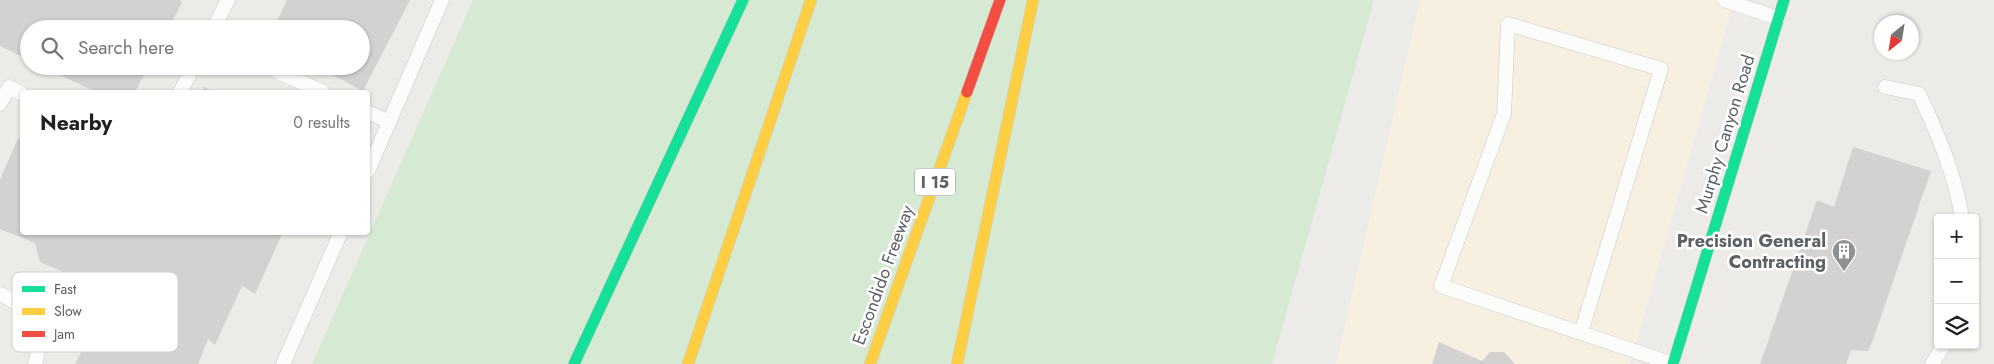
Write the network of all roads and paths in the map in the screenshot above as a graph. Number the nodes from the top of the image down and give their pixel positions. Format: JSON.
{"nodes":[{"id":1,"x":228,"y":0,"type":"edge"},
{"id":2,"x":442,"y":0,"type":"edge"},
{"id":3,"x":743,"y":0,"type":"edge"},
{"id":4,"x":811,"y":0,"type":"edge"},
{"id":5,"x":1000,"y":0,"type":"edge"},
{"id":6,"x":1033,"y":0,"type":"edge"},
{"id":7,"x":1724,"y":0,"type":"edge"},
{"id":8,"x":1784,"y":0,"type":"edge"},
{"id":9,"x":1778,"y":18,"type":"junction"},
{"id":10,"x":218,"y":20,"type":"edge"},
{"id":11,"x":189,"y":75,"type":"edge"},
{"id":12,"x":285,"y":75,"type":"edge"},
{"id":13,"x":1885,"y":87,"type":"dead end"},
{"id":14,"x":181,"y":90,"type":"edge"},
{"id":15,"x":319,"y":90,"type":"edge"},
{"id":16,"x":20,"y":93,"type":"edge"},
{"id":17,"x":0,"y":104,"type":"edge"},
{"id":18,"x":370,"y":113,"type":"edge"},
{"id":19,"x":389,"y":122,"type":"junction"},
{"id":20,"x":370,"y":166,"type":"edge"},
{"id":21,"x":1962,"y":214,"type":"edge"},
{"id":22,"x":340,"y":235,"type":"edge"},
{"id":23,"x":0,"y":294,"type":"edge"},
{"id":24,"x":12,"y":299,"type":"edge"},
{"id":25,"x":1581,"y":333,"type":"junction"},
{"id":26,"x":1941,"y":349,"type":"edge"},
{"id":27,"x":283,"y":364,"type":"edge"},
{"id":28,"x":574,"y":364,"type":"edge"},
{"id":29,"x":688,"y":364,"type":"edge"},
{"id":30,"x":870,"y":364,"type":"edge"},
{"id":31,"x":957,"y":364,"type":"edge"},
{"id":32,"x":1673,"y":364,"type":"edge"},
{"id":33,"x":1932,"y":364,"type":"edge"}],
"edges":[{"from":1,"to":10,"type":"lane"},
{"from":2,"to":19,"type":"lane"},
{"from":3,"to":28,"type":"main road"},
{"from":4,"to":29,"type":"main road"},
{"from":5,"to":30,"type":"main road","name":"Escondido Freeway","number":"I 15"},
{"from":6,"to":31,"type":"main road"},
{"from":7,"to":9,"type":"lane"},
{"from":8,"to":9,"type":"main road","name":"Murphy Canyon Road"},
{"from":9,"to":32,"type":"main road","name":"Murphy Canyon Road"},
{"from":11,"to":14,"type":"lane"},
{"from":12,"to":15,"type":"lane"},
{"from":13,"to":21,"type":"lane"},
{"from":16,"to":17,"type":"lane"},
{"from":18,"to":19,"type":"lane"},
{"from":19,"to":20,"type":"lane"},
{"from":22,"to":27,"type":"lane"},
{"from":23,"to":24,"type":"lane"},
{"from":25,"to":25,"type":"lane"},
{"from":25,"to":32,"type":"lane"},
{"from":26,"to":33,"type":"lane"}]}
